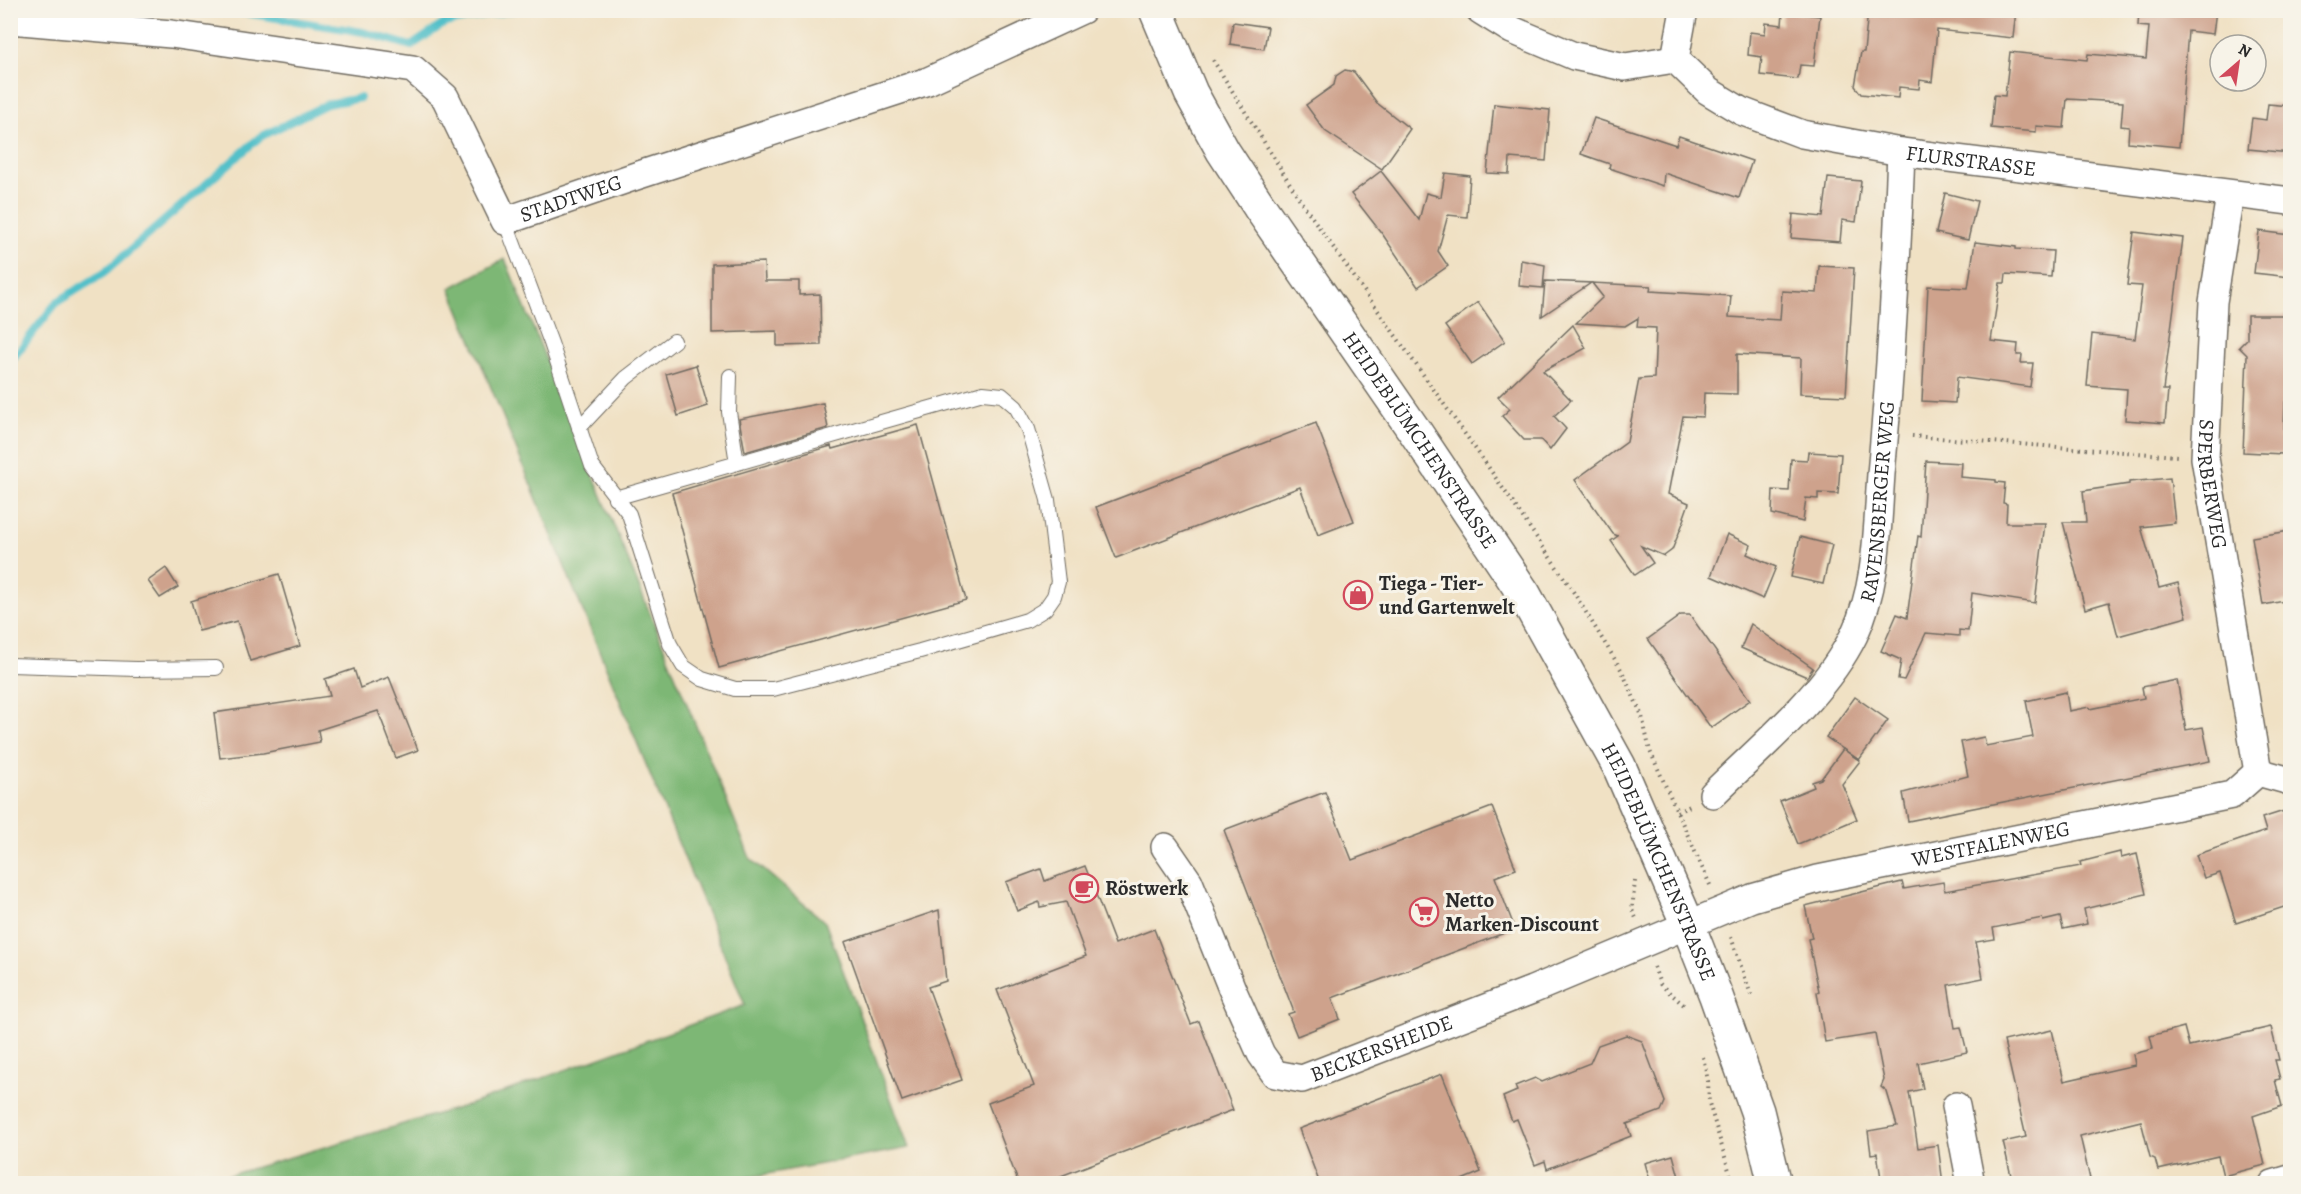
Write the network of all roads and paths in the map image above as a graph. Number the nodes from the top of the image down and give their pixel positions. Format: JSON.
{"nodes":[{"id":1,"x":1082,"y":10,"type":"edge"},
{"id":2,"x":1156,"y":10,"type":"edge"},
{"id":3,"x":1480,"y":10,"type":"edge"},
{"id":4,"x":1684,"y":10,"type":"edge"},
{"id":5,"x":10,"y":20,"type":"edge"},
{"id":6,"x":1675,"y":58,"type":"junction"},
{"id":7,"x":1901,"y":152,"type":"junction"},
{"id":8,"x":2230,"y":195,"type":"junction"},
{"id":9,"x":2290,"y":201,"type":"edge"},
{"id":10,"x":505,"y":221,"type":"junction"},
{"id":11,"x":674,"y":341,"type":"dead end"},
{"id":12,"x":730,"y":376,"type":"dead end"},
{"id":13,"x":579,"y":428,"type":"junction"},
{"id":14,"x":1885,"y":434,"type":"junction"},
{"id":15,"x":2205,"y":458,"type":"junction"},
{"id":16,"x":737,"y":463,"type":"junction"},
{"id":17,"x":615,"y":498,"type":"junction"},
{"id":18,"x":10,"y":665,"type":"edge"},
{"id":19,"x":216,"y":668,"type":"dead end"},
{"id":20,"x":2258,"y":772,"type":"junction"},
{"id":21,"x":2290,"y":781,"type":"edge"},
{"id":22,"x":1713,"y":794,"type":"dead end"},
{"id":23,"x":1165,"y":847,"type":"dead end"},
{"id":24,"x":1636,"y":872,"type":"dead end"},
{"id":25,"x":1688,"y":925,"type":"junction"},
{"id":26,"x":1645,"y":944,"type":"junction"},
{"id":27,"x":1687,"y":1008,"type":"dead end"},
{"id":28,"x":1701,"y":1052,"type":"dead end"},
{"id":29,"x":1956,"y":1106,"type":"dead end"},
{"id":30,"x":2290,"y":1179,"type":"edge"},
{"id":31,"x":1733,"y":1184,"type":"edge"},
{"id":32,"x":1775,"y":1184,"type":"edge"},
{"id":33,"x":1971,"y":1184,"type":"edge"},
{"id":34,"x":2273,"y":1184,"type":"edge"}],
"edges":[{"from":1,"to":10,"type":"street","name":"STADTWEG"},
{"from":2,"to":25,"type":"street","name":"HEIDEBLÜMCHENSTRASSE"},
{"from":3,"to":6,"type":"street"},
{"from":4,"to":6,"type":"street"},
{"from":5,"to":10,"type":"street","name":"STADTWEG"},
{"from":6,"to":7,"type":"street","name":"FLURSTRASSE"},
{"from":7,"to":8,"type":"street","name":"FLURSTRASSE"},
{"from":7,"to":14,"type":"street","name":"RAVENSBERGER WEG"},
{"from":8,"to":9,"type":"street","name":"FLURSTRASSE"},
{"from":8,"to":15,"type":"street","name":"SPERBERWEG"},
{"from":10,"to":13,"type":"lane"},
{"from":11,"to":13,"type":"lane"},
{"from":12,"to":16,"type":"lane"},
{"from":13,"to":17,"type":"lane"},
{"from":14,"to":15,"type":"path"},
{"from":14,"to":22,"type":"street","name":"RAVENSBERGER WEG"},
{"from":15,"to":20,"type":"street","name":"SPERBERWEG"},
{"from":16,"to":17,"type":"lane"},
{"from":16,"to":17,"type":"lane"},
{"from":18,"to":19,"type":"lane"},
{"from":20,"to":21,"type":"street"},
{"from":20,"to":25,"type":"street","name":"WESTFALENWEG"},
{"from":23,"to":26,"type":"street","name":"BECKERSHEIDE"},
{"from":24,"to":26,"type":"path"},
{"from":25,"to":26,"type":"street","name":"BECKERSHEIDE"},
{"from":25,"to":32,"type":"street","name":"HEIDEBLÜMCHENSTRASSE"},
{"from":26,"to":27,"type":"path"},
{"from":28,"to":31,"type":"path"},
{"from":29,"to":33,"type":"street"},
{"from":30,"to":34,"type":"street"}]}
